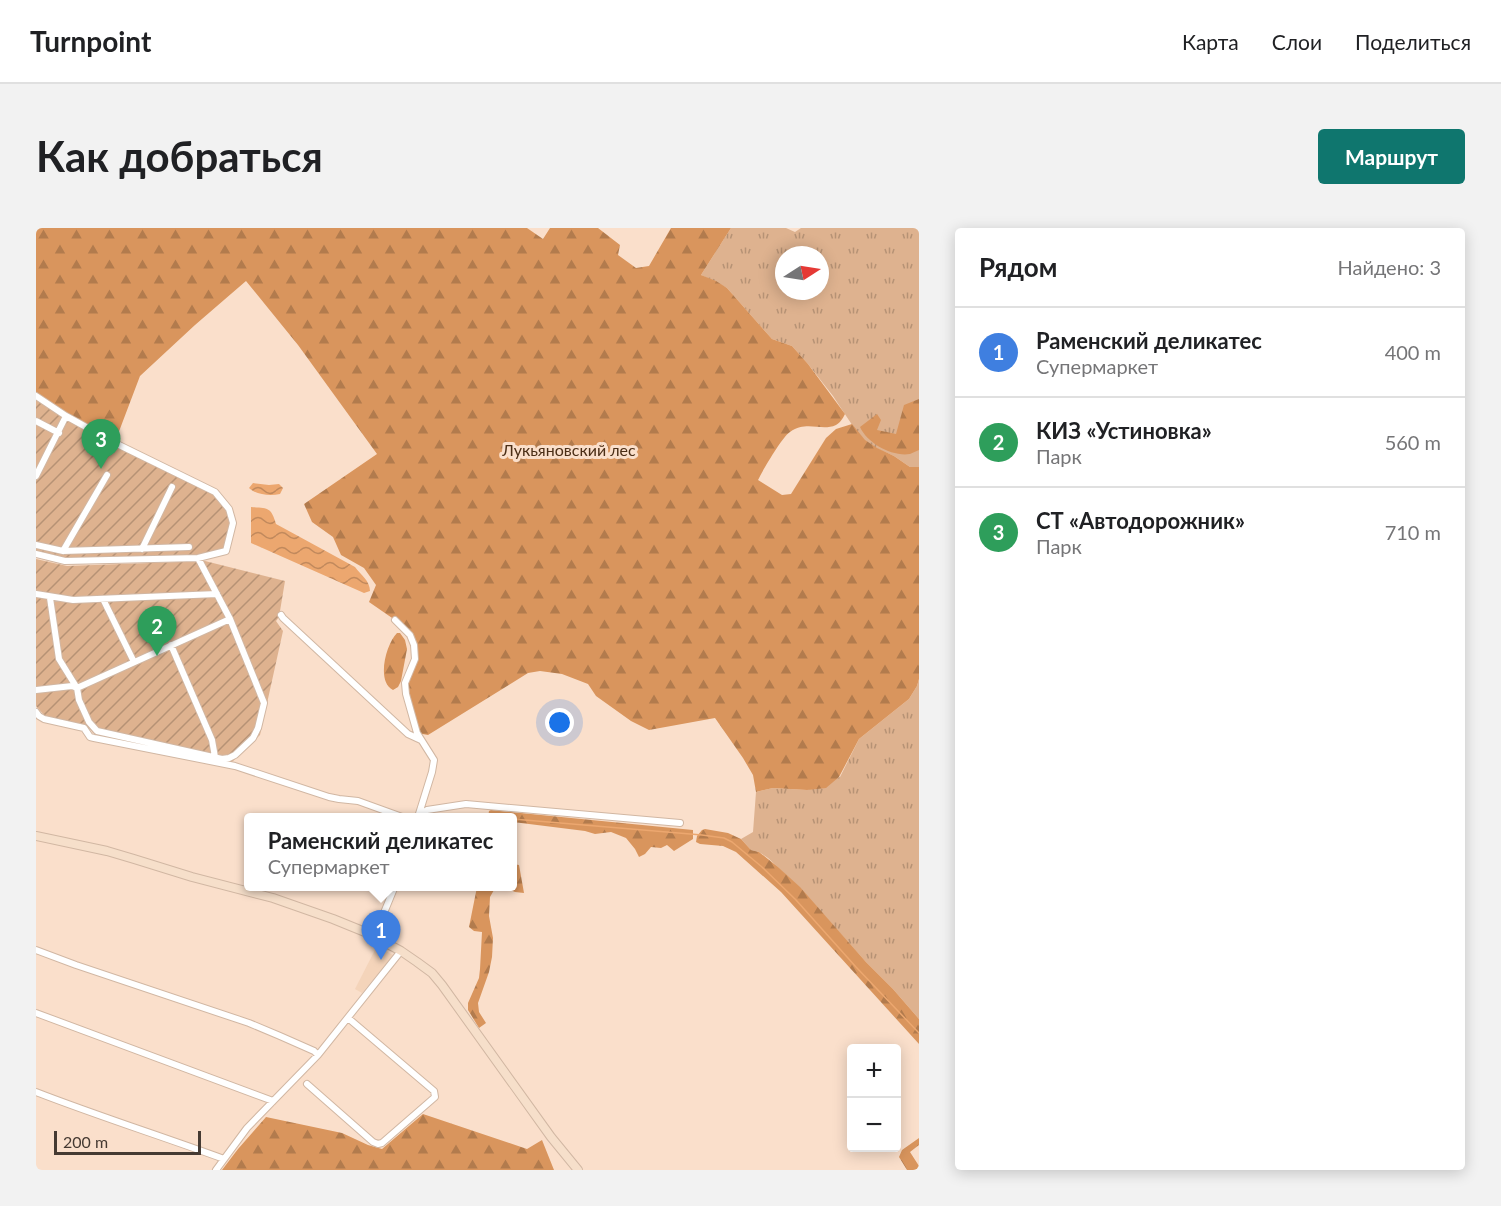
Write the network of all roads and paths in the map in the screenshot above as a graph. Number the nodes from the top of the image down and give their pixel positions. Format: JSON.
{"nodes":[{"id":1,"x":36,"y":396,"type":"edge"},
{"id":2,"x":66,"y":416,"type":"junction"},
{"id":3,"x":36,"y":422,"type":"edge"},
{"id":4,"x":59,"y":433,"type":"junction"},
{"id":5,"x":107,"y":475,"type":"dead end"},
{"id":6,"x":36,"y":476,"type":"edge"},
{"id":7,"x":172,"y":487,"type":"dead end"},
{"id":8,"x":36,"y":544,"type":"edge"},
{"id":9,"x":189,"y":547,"type":"dead end"},
{"id":10,"x":142,"y":549,"type":"junction"},
{"id":11,"x":63,"y":551,"type":"junction"},
{"id":12,"x":36,"y":554,"type":"edge"},
{"id":13,"x":198,"y":558,"type":"junction"},
{"id":14,"x":36,"y":594,"type":"edge"},
{"id":15,"x":217,"y":594,"type":"junction"},
{"id":16,"x":50,"y":597,"type":"junction"},
{"id":17,"x":103,"y":599,"type":"junction"},
{"id":18,"x":281,"y":615,"type":"dead end"},
{"id":19,"x":230,"y":619,"type":"junction"},
{"id":20,"x":395,"y":620,"type":"dead end"},
{"id":21,"x":171,"y":645,"type":"junction"},
{"id":22,"x":134,"y":662,"type":"junction"},
{"id":23,"x":77,"y":688,"type":"junction"},
{"id":24,"x":36,"y":690,"type":"edge"},
{"id":25,"x":36,"y":712,"type":"edge"},
{"id":26,"x":422,"y":740,"type":"junction"},
{"id":27,"x":215,"y":757,"type":"junction"},
{"id":28,"x":391,"y":813,"type":"edge"},
{"id":29,"x":420,"y":813,"type":"edge"},
{"id":30,"x":423,"y":813,"type":"edge"},
{"id":31,"x":680,"y":823,"type":"dead end"},
{"id":32,"x":36,"y":836,"type":"edge"},
{"id":33,"x":244,"y":890,"type":"edge"},
{"id":34,"x":248,"y":891,"type":"edge"},
{"id":35,"x":392,"y":891,"type":"edge"},
{"id":36,"x":374,"y":937,"type":"junction"},
{"id":37,"x":36,"y":950,"type":"edge"},
{"id":38,"x":401,"y":951,"type":"junction"},
{"id":39,"x":36,"y":1014,"type":"edge"},
{"id":40,"x":348,"y":1018,"type":"junction"},
{"id":41,"x":318,"y":1055,"type":"junction"},
{"id":42,"x":307,"y":1084,"type":"dead end"},
{"id":43,"x":36,"y":1092,"type":"edge"},
{"id":44,"x":273,"y":1101,"type":"junction"},
{"id":45,"x":224,"y":1159,"type":"junction"},
{"id":46,"x":216,"y":1170,"type":"edge"},
{"id":47,"x":578,"y":1170,"type":"edge"}],
"edges":[{"from":1,"to":2,"type":"street"},
{"from":2,"to":4,"type":"street"},
{"from":2,"to":13,"type":"street"},
{"from":3,"to":4,"type":"street"},
{"from":4,"to":6,"type":"street"},
{"from":5,"to":11,"type":"street"},
{"from":7,"to":10,"type":"street"},
{"from":8,"to":11,"type":"street"},
{"from":9,"to":10,"type":"street"},
{"from":10,"to":11,"type":"street"},
{"from":12,"to":13,"type":"street"},
{"from":13,"to":15,"type":"street"},
{"from":14,"to":16,"type":"street"},
{"from":15,"to":17,"type":"street"},
{"from":15,"to":19,"type":"street"},
{"from":16,"to":17,"type":"street"},
{"from":16,"to":23,"type":"street"},
{"from":17,"to":22,"type":"street"},
{"from":18,"to":26,"type":"street"},
{"from":19,"to":21,"type":"street"},
{"from":19,"to":27,"type":"street"},
{"from":20,"to":26,"type":"street"},
{"from":21,"to":22,"type":"street"},
{"from":21,"to":27,"type":"street"},
{"from":22,"to":23,"type":"street"},
{"from":23,"to":24,"type":"street"},
{"from":23,"to":27,"type":"street"},
{"from":25,"to":28,"type":"street"},
{"from":26,"to":29,"type":"street"},
{"from":30,"to":31,"type":"street"},
{"from":32,"to":33,"type":"main road"},
{"from":34,"to":36,"type":"main road"},
{"from":35,"to":36,"type":"street"},
{"from":36,"to":38,"type":"main road"},
{"from":37,"to":41,"type":"street"},
{"from":38,"to":40,"type":"street"},
{"from":38,"to":47,"type":"main road"},
{"from":39,"to":44,"type":"street"},
{"from":40,"to":41,"type":"street"},
{"from":40,"to":42,"type":"street"},
{"from":41,"to":44,"type":"street"},
{"from":43,"to":45,"type":"street"},
{"from":44,"to":45,"type":"street"},
{"from":45,"to":46,"type":"street"}]}
